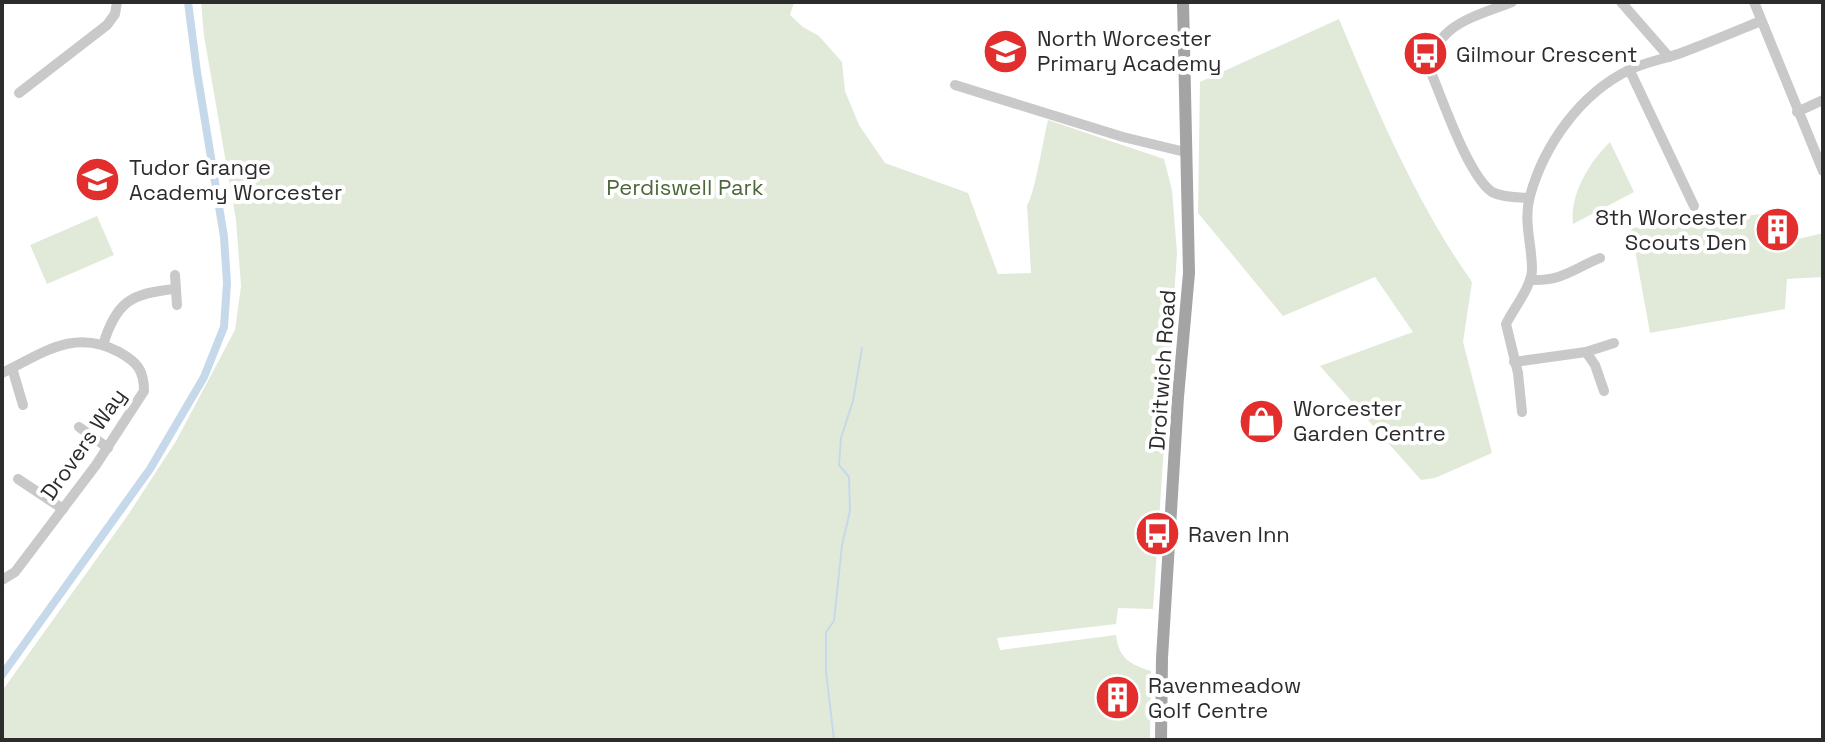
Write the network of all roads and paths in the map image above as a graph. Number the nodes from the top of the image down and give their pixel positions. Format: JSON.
{"nodes":[{"id":1,"x":117,"y":2,"type":"edge"},
{"id":2,"x":1183,"y":2,"type":"edge"},
{"id":3,"x":1512,"y":2,"type":"edge"},
{"id":4,"x":1621,"y":2,"type":"edge"},
{"id":5,"x":1754,"y":2,"type":"edge"},
{"id":6,"x":1761,"y":21,"type":"junction"},
{"id":7,"x":1669,"y":57,"type":"junction"},
{"id":8,"x":1629,"y":69,"type":"junction"},
{"id":9,"x":955,"y":85,"type":"dead end"},
{"id":10,"x":19,"y":93,"type":"dead end"},
{"id":11,"x":1823,"y":100,"type":"edge"},
{"id":12,"x":1797,"y":112,"type":"junction"},
{"id":13,"x":1185,"y":152,"type":"junction"},
{"id":14,"x":1823,"y":171,"type":"edge"},
{"id":15,"x":1529,"y":198,"type":"junction"},
{"id":16,"x":1694,"y":206,"type":"dead end"},
{"id":17,"x":1596,"y":263,"type":"dead end"},
{"id":18,"x":175,"y":275,"type":"dead end"},
{"id":19,"x":1530,"y":280,"type":"junction"},
{"id":20,"x":175,"y":289,"type":"junction"},
{"id":21,"x":177,"y":305,"type":"dead end"},
{"id":22,"x":1614,"y":343,"type":"dead end"},
{"id":23,"x":103,"y":345,"type":"junction"},
{"id":24,"x":1586,"y":352,"type":"junction"},
{"id":25,"x":1514,"y":362,"type":"junction"},
{"id":26,"x":7,"y":371,"type":"edge"},
{"id":27,"x":1604,"y":391,"type":"dead end"},
{"id":28,"x":23,"y":405,"type":"dead end"},
{"id":29,"x":1522,"y":412,"type":"dead end"},
{"id":30,"x":79,"y":427,"type":"dead end"},
{"id":31,"x":108,"y":448,"type":"junction"},
{"id":32,"x":18,"y":479,"type":"dead end"},
{"id":33,"x":63,"y":509,"type":"junction"},
{"id":34,"x":2,"y":580,"type":"edge"},
{"id":35,"x":1161,"y":740,"type":"edge"}],
"edges":[{"from":1,"to":10,"type":"street"},
{"from":2,"to":13,"type":"main road","name":"Droitwich Road"},
{"from":3,"to":15,"type":"street"},
{"from":4,"to":7,"type":"street"},
{"from":5,"to":6,"type":"street"},
{"from":6,"to":7,"type":"street"},
{"from":6,"to":12,"type":"street"},
{"from":7,"to":8,"type":"street"},
{"from":8,"to":15,"type":"street"},
{"from":8,"to":16,"type":"street"},
{"from":9,"to":13,"type":"street"},
{"from":11,"to":12,"type":"street"},
{"from":12,"to":14,"type":"street"},
{"from":13,"to":35,"type":"main road","name":"Droitwich Road"},
{"from":15,"to":19,"type":"street"},
{"from":17,"to":19,"type":"street"},
{"from":18,"to":20,"type":"street"},
{"from":19,"to":25,"type":"street"},
{"from":20,"to":21,"type":"street"},
{"from":20,"to":23,"type":"street"},
{"from":22,"to":24,"type":"street"},
{"from":23,"to":26,"type":"street","name":"Drovers Way"},
{"from":23,"to":31,"type":"street","name":"Drovers Way"},
{"from":24,"to":25,"type":"street"},
{"from":24,"to":27,"type":"street"},
{"from":25,"to":29,"type":"street"},
{"from":26,"to":28,"type":"street"},
{"from":30,"to":31,"type":"street"},
{"from":31,"to":33,"type":"street","name":"Drovers Way"},
{"from":32,"to":33,"type":"street"},
{"from":33,"to":34,"type":"street","name":"Drovers Way"}]}
